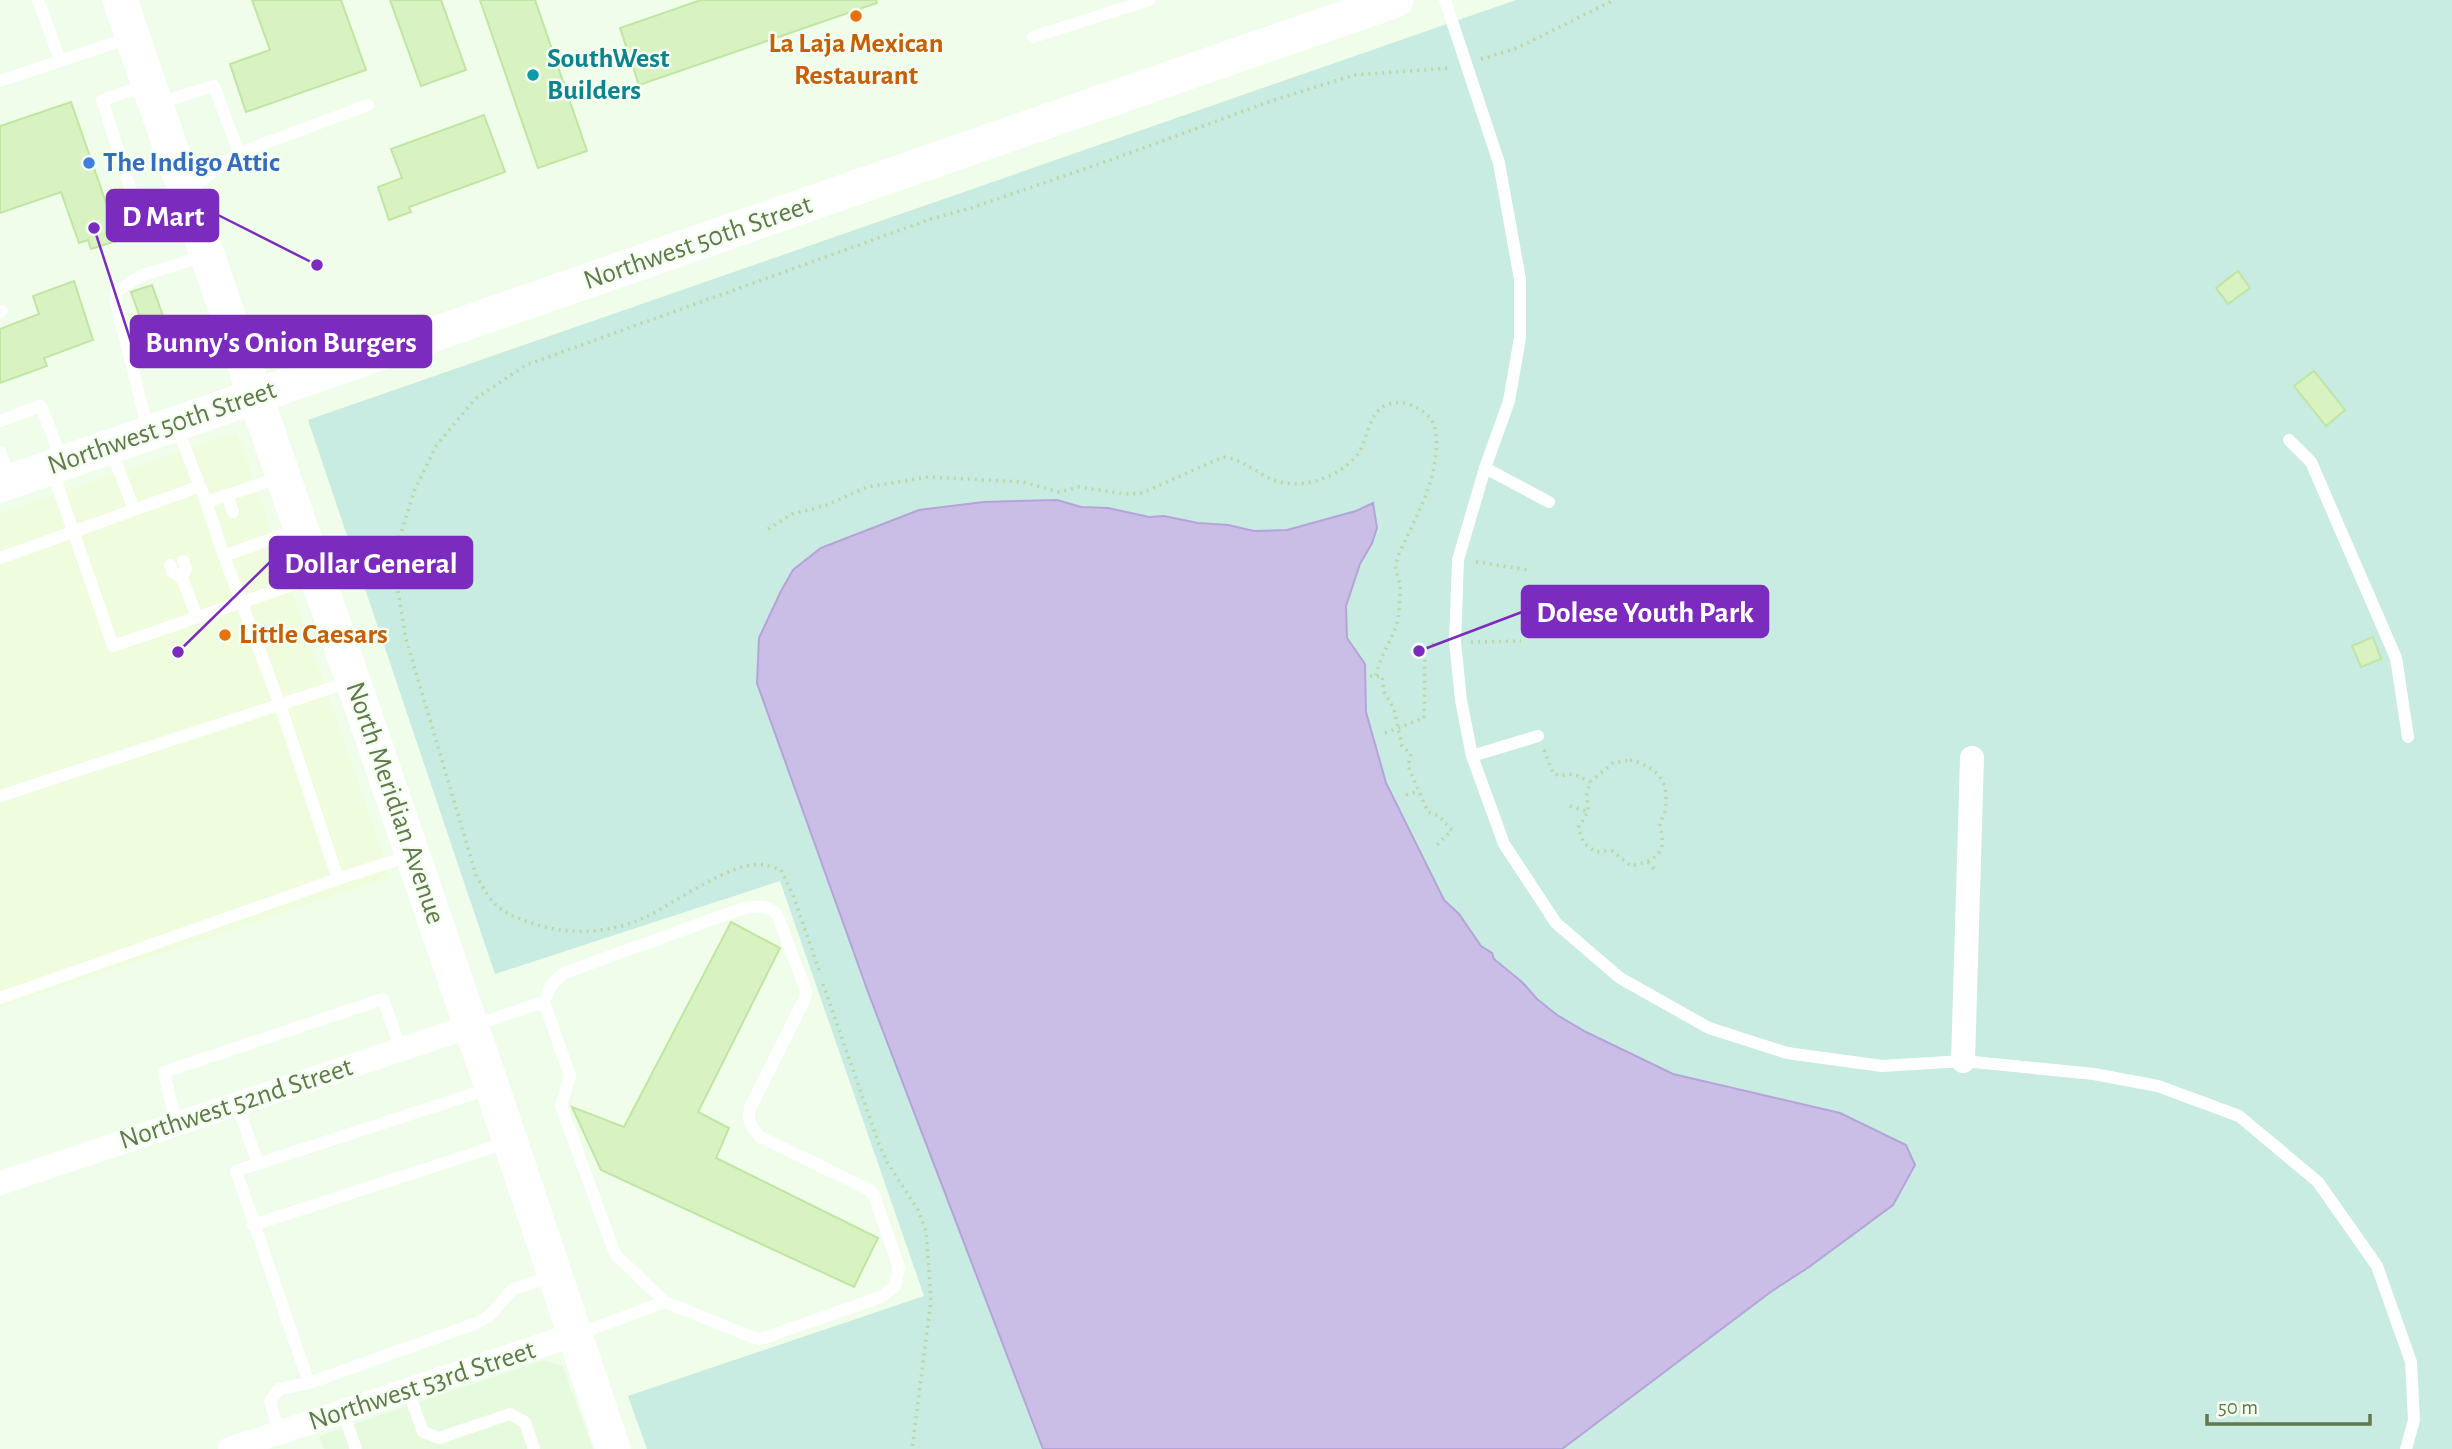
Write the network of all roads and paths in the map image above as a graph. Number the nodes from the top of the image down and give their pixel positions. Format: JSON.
{"nodes":[{"id":1,"x":38,"y":0,"type":"edge"},
{"id":2,"x":120,"y":0,"type":"edge"},
{"id":3,"x":1149,"y":0,"type":"edge"},
{"id":4,"x":1396,"y":0,"type":"edge"},
{"id":5,"x":1445,"y":0,"type":"edge"},
{"id":6,"x":1614,"y":0,"type":"edge"},
{"id":7,"x":132,"y":36,"type":"junction"},
{"id":8,"x":1033,"y":37,"type":"dead end"},
{"id":9,"x":1490,"y":57,"type":"dead end"},
{"id":10,"x":61,"y":60,"type":"junction"},
{"id":11,"x":1448,"y":68,"type":"dead end"},
{"id":12,"x":0,"y":81,"type":"edge"},
{"id":13,"x":152,"y":94,"type":"junction"},
{"id":14,"x":368,"y":105,"type":"dead end"},
{"id":15,"x":239,"y":153,"type":"junction"},
{"id":16,"x":186,"y":191,"type":"junction"},
{"id":17,"x":207,"y":255,"type":"junction"},
{"id":18,"x":254,"y":396,"type":"junction"},
{"id":19,"x":0,"y":421,"type":"edge"},
{"id":20,"x":162,"y":429,"type":"junction"},
{"id":21,"x":2289,"y":440,"type":"dead end"},
{"id":22,"x":110,"y":447,"type":"junction"},
{"id":23,"x":57,"y":465,"type":"junction"},
{"id":24,"x":1485,"y":468,"type":"junction"},
{"id":25,"x":3,"y":473,"type":"edge"},
{"id":26,"x":282,"y":477,"type":"junction"},
{"id":27,"x":198,"y":487,"type":"junction"},
{"id":28,"x":227,"y":495,"type":"junction"},
{"id":29,"x":206,"y":502,"type":"junction"},
{"id":30,"x":1549,"y":502,"type":"dead end"},
{"id":31,"x":134,"y":509,"type":"junction"},
{"id":32,"x":233,"y":512,"type":"dead end"},
{"id":33,"x":300,"y":529,"type":"junction"},
{"id":34,"x":768,"y":529,"type":"dead end"},
{"id":35,"x":74,"y":532,"type":"junction"},
{"id":36,"x":242,"y":534,"type":"dead end"},
{"id":37,"x":247,"y":548,"type":"junction"},
{"id":38,"x":225,"y":556,"type":"junction"},
{"id":39,"x":0,"y":558,"type":"edge"},
{"id":40,"x":1458,"y":560,"type":"junction"},
{"id":41,"x":183,"y":561,"type":"dead end"},
{"id":42,"x":170,"y":565,"type":"dead end"},
{"id":43,"x":1529,"y":570,"type":"dead end"},
{"id":44,"x":317,"y":577,"type":"junction"},
{"id":45,"x":182,"y":578,"type":"junction"},
{"id":46,"x":241,"y":602,"type":"junction"},
{"id":47,"x":197,"y":617,"type":"junction"},
{"id":48,"x":1370,"y":676,"type":"dead end"},
{"id":49,"x":1376,"y":676,"type":"junction"},
{"id":50,"x":353,"y":681,"type":"junction"},
{"id":51,"x":279,"y":705,"type":"junction"},
{"id":52,"x":1398,"y":728,"type":"junction"},
{"id":53,"x":1385,"y":733,"type":"dead end"},
{"id":54,"x":1538,"y":736,"type":"joint"},
{"id":55,"x":2408,"y":737,"type":"dead end"},
{"id":56,"x":1472,"y":756,"type":"junction"},
{"id":57,"x":1972,"y":758,"type":"dead end"},
{"id":58,"x":1590,"y":782,"type":"junction"},
{"id":59,"x":1419,"y":791,"type":"junction"},
{"id":60,"x":1406,"y":795,"type":"dead end"},
{"id":61,"x":0,"y":796,"type":"edge"},
{"id":62,"x":1570,"y":806,"type":"dead end"},
{"id":63,"x":1588,"y":811,"type":"junction"},
{"id":64,"x":1436,"y":846,"type":"dead end"},
{"id":65,"x":413,"y":855,"type":"junction"},
{"id":66,"x":1648,"y":862,"type":"junction"},
{"id":67,"x":1655,"y":870,"type":"dead end"},
{"id":68,"x":338,"y":879,"type":"junction"},
{"id":69,"x":0,"y":998,"type":"edge"},
{"id":70,"x":544,"y":1002,"type":"junction"},
{"id":71,"x":471,"y":1026,"type":"junction"},
{"id":72,"x":401,"y":1049,"type":"junction"},
{"id":73,"x":1963,"y":1061,"type":"junction"},
{"id":74,"x":492,"y":1087,"type":"junction"},
{"id":75,"x":237,"y":1104,"type":"junction"},
{"id":76,"x":176,"y":1124,"type":"junction"},
{"id":77,"x":510,"y":1142,"type":"junction"},
{"id":78,"x":258,"y":1164,"type":"junction"},
{"id":79,"x":0,"y":1183,"type":"edge"},
{"id":80,"x":253,"y":1225,"type":"junction"},
{"id":81,"x":554,"y":1276,"type":"junction"},
{"id":82,"x":665,"y":1302,"type":"junction"},
{"id":83,"x":573,"y":1335,"type":"junction"},
{"id":84,"x":309,"y":1383,"type":"junction"},
{"id":85,"x":408,"y":1390,"type":"junction"},
{"id":86,"x":343,"y":1412,"type":"junction"},
{"id":87,"x":279,"y":1433,"type":"junction"},
{"id":88,"x":230,"y":1449,"type":"edge"},
{"id":89,"x":356,"y":1449,"type":"edge"},
{"id":90,"x":534,"y":1449,"type":"edge"},
{"id":91,"x":613,"y":1449,"type":"edge"},
{"id":92,"x":912,"y":1449,"type":"edge"},
{"id":93,"x":2406,"y":1449,"type":"edge"}],
"edges":[{"from":1,"to":10,"type":"lane"},
{"from":2,"to":7,"type":"main road","name":"North Meridian Avenue"},
{"from":3,"to":8,"type":"lane"},
{"from":4,"to":18,"type":"main road","name":"Northwest 50th Street"},
{"from":5,"to":24,"type":"lane"},
{"from":6,"to":9,"type":"path"},
{"from":7,"to":10,"type":"lane"},
{"from":7,"to":13,"type":"main road","name":"North Meridian Avenue"},
{"from":10,"to":12,"type":"lane"},
{"from":11,"to":92,"type":"path"},
{"from":13,"to":15,"type":"lane"},
{"from":13,"to":16,"type":"main road","name":"North Meridian Avenue"},
{"from":13,"to":16,"type":"lane"},
{"from":14,"to":15,"type":"lane"},
{"from":15,"to":16,"type":"lane"},
{"from":16,"to":17,"type":"main road","name":"North Meridian Avenue"},
{"from":17,"to":18,"type":"main road","name":"North Meridian Avenue"},
{"from":17,"to":20,"type":"lane"},
{"from":18,"to":20,"type":"main road","name":"Northwest 50th Street"},
{"from":18,"to":26,"type":"main road","name":"North Meridian Avenue"},
{"from":19,"to":23,"type":"lane"},
{"from":20,"to":22,"type":"main road","name":"Northwest 50th Street"},
{"from":20,"to":27,"type":"lane"},
{"from":21,"to":55,"type":"lane"},
{"from":22,"to":23,"type":"main road","name":"Northwest 50th Street"},
{"from":22,"to":31,"type":"lane"},
{"from":23,"to":25,"type":"main road","name":"Northwest 50th Street"},
{"from":23,"to":35,"type":"lane"},
{"from":24,"to":30,"type":"lane"},
{"from":24,"to":40,"type":"lane"},
{"from":26,"to":28,"type":"lane"},
{"from":26,"to":33,"type":"main road","name":"North Meridian Avenue"},
{"from":27,"to":29,"type":"lane"},
{"from":27,"to":31,"type":"lane"},
{"from":28,"to":29,"type":"lane"},
{"from":28,"to":32,"type":"lane"},
{"from":29,"to":38,"type":"lane"},
{"from":31,"to":35,"type":"lane"},
{"from":33,"to":37,"type":"lane"},
{"from":33,"to":44,"type":"main road","name":"North Meridian Avenue"},
{"from":34,"to":49,"type":"path"},
{"from":35,"to":39,"type":"lane"},
{"from":35,"to":47,"type":"lane"},
{"from":36,"to":37,"type":"lane"},
{"from":37,"to":38,"type":"lane"},
{"from":38,"to":46,"type":"lane"},
{"from":40,"to":43,"type":"path"},
{"from":40,"to":56,"type":"lane"},
{"from":41,"to":45,"type":"lane"},
{"from":42,"to":45,"type":"lane"},
{"from":44,"to":46,"type":"lane"},
{"from":44,"to":50,"type":"main road","name":"North Meridian Avenue"},
{"from":45,"to":47,"type":"lane"},
{"from":46,"to":47,"type":"lane"},
{"from":46,"to":51,"type":"lane"},
{"from":48,"to":49,"type":"path"},
{"from":49,"to":52,"type":"path"},
{"from":50,"to":51,"type":"lane"},
{"from":50,"to":65,"type":"main road","name":"North Meridian Avenue"},
{"from":51,"to":61,"type":"lane"},
{"from":51,"to":68,"type":"lane"},
{"from":52,"to":53,"type":"path"},
{"from":52,"to":59,"type":"path"},
{"from":54,"to":56,"type":"lane"},
{"from":54,"to":58,"type":"path"},
{"from":56,"to":73,"type":"lane"},
{"from":57,"to":73,"type":"street"},
{"from":58,"to":63,"type":"path"},
{"from":58,"to":66,"type":"path"},
{"from":59,"to":60,"type":"path"},
{"from":59,"to":64,"type":"path"},
{"from":62,"to":63,"type":"path"},
{"from":63,"to":66,"type":"path"},
{"from":65,"to":68,"type":"lane"},
{"from":65,"to":71,"type":"main road","name":"North Meridian Avenue"},
{"from":66,"to":67,"type":"path"},
{"from":68,"to":69,"type":"lane"},
{"from":70,"to":71,"type":"lane"},
{"from":70,"to":82,"type":"lane"},
{"from":70,"to":82,"type":"lane"},
{"from":71,"to":72,"type":"street","name":"Northwest 52nd Street"},
{"from":71,"to":74,"type":"main road","name":"North Meridian Avenue"},
{"from":72,"to":75,"type":"street","name":"Northwest 52nd Street"},
{"from":72,"to":76,"type":"lane"},
{"from":73,"to":93,"type":"lane"},
{"from":74,"to":77,"type":"main road","name":"North Meridian Avenue"},
{"from":74,"to":78,"type":"lane"},
{"from":75,"to":76,"type":"street","name":"Northwest 52nd Street"},
{"from":75,"to":78,"type":"lane"},
{"from":76,"to":79,"type":"street","name":"Northwest 52nd Street"},
{"from":77,"to":80,"type":"lane"},
{"from":77,"to":81,"type":"main road","name":"North Meridian Avenue"},
{"from":78,"to":80,"type":"lane"},
{"from":80,"to":84,"type":"lane"},
{"from":81,"to":83,"type":"main road","name":"North Meridian Avenue"},
{"from":81,"to":84,"type":"lane"},
{"from":82,"to":83,"type":"lane"},
{"from":83,"to":85,"type":"street","name":"Northwest 53rd Street"},
{"from":83,"to":91,"type":"main road","name":"North Meridian Avenue"},
{"from":84,"to":87,"type":"lane"},
{"from":85,"to":86,"type":"street","name":"Northwest 53rd Street"},
{"from":85,"to":90,"type":"lane"},
{"from":86,"to":87,"type":"street","name":"Northwest 53rd Street"},
{"from":86,"to":89,"type":"lane"},
{"from":87,"to":88,"type":"street","name":"Northwest 53rd Street"}]}
